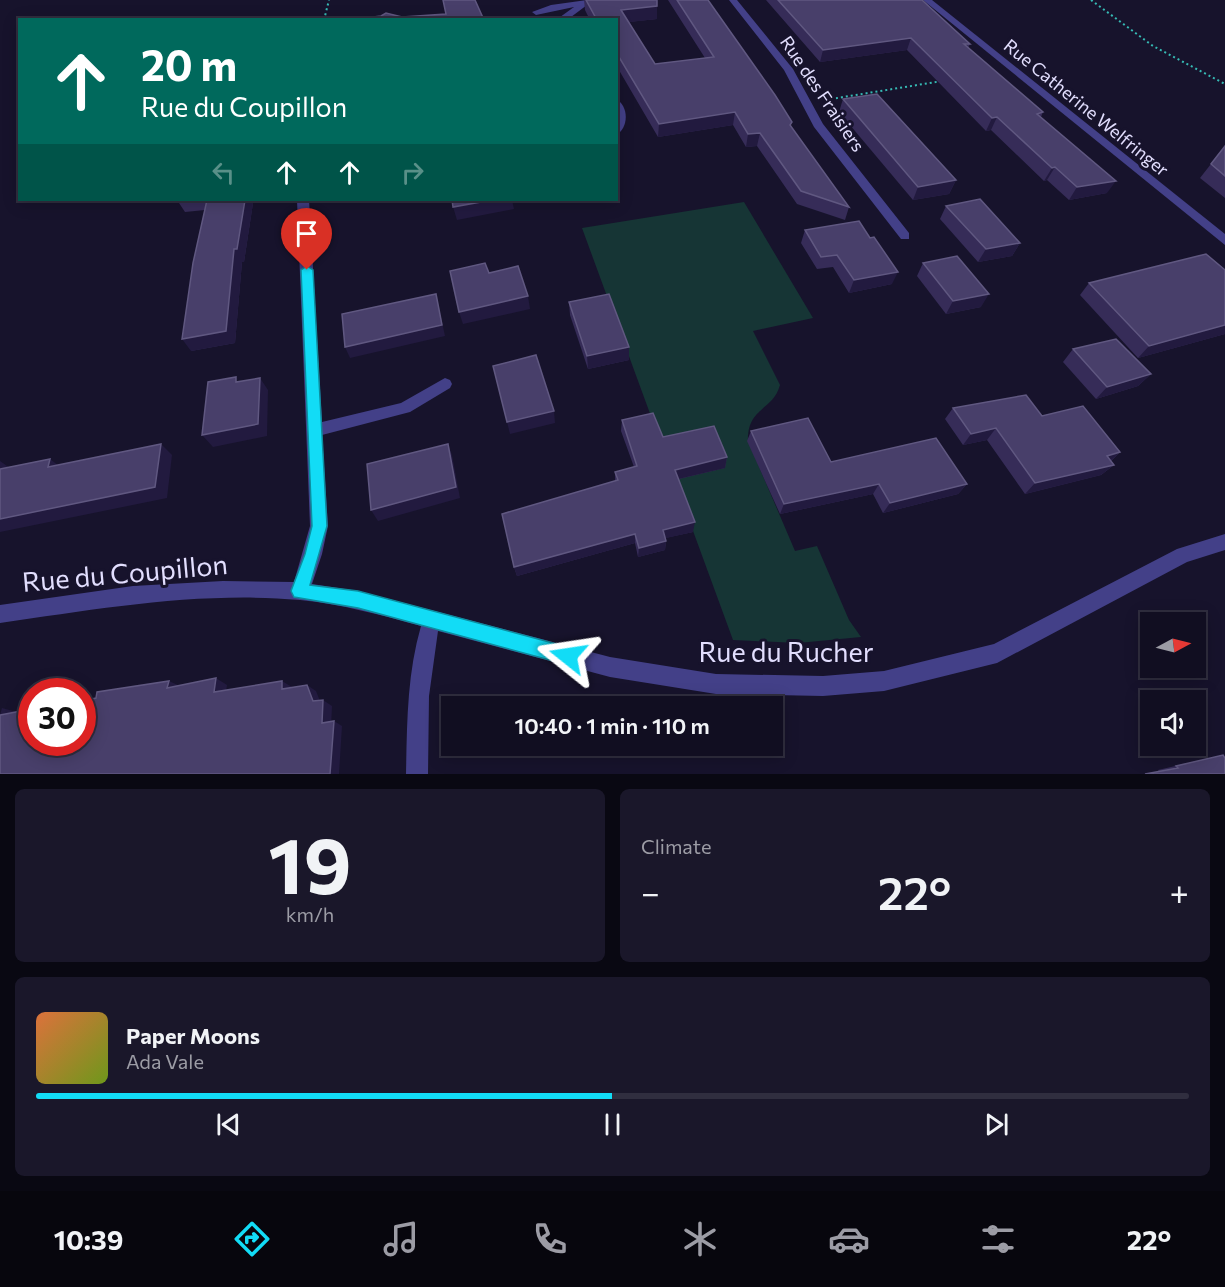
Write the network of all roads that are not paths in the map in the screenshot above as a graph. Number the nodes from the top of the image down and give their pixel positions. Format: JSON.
{"nodes":[{"id":1,"x":599,"y":0,"type":"edge"},
{"id":2,"x":733,"y":0,"type":"edge"},
{"id":3,"x":927,"y":0,"type":"edge"},
{"id":4,"x":584,"y":4,"type":"junction"},
{"id":5,"x":542,"y":18,"type":"edge"},
{"id":6,"x":563,"y":18,"type":"edge"},
{"id":7,"x":618,"y":105,"type":"edge"},
{"id":8,"x":618,"y":128,"type":"edge"},
{"id":9,"x":308,"y":201,"type":"edge"},
{"id":10,"x":905,"y":236,"type":"dead end"},
{"id":11,"x":1225,"y":241,"type":"edge"},
{"id":12,"x":445,"y":384,"type":"dead end"},
{"id":13,"x":315,"y":430,"type":"junction"},
{"id":14,"x":1225,"y":542,"type":"edge"},
{"id":15,"x":300,"y":591,"type":"junction"},
{"id":16,"x":0,"y":614,"type":"edge"},
{"id":17,"x":432,"y":619,"type":"junction"},
{"id":18,"x":417,"y":774,"type":"edge"}],
"edges":[{"from":1,"to":4,"type":"street"},
{"from":2,"to":10,"type":"street","name":"Rue des Fraisiers"},
{"from":3,"to":11,"type":"street","name":"Rue Catherine Welfringer"},
{"from":4,"to":5,"type":"street"},
{"from":4,"to":6,"type":"street"},
{"from":7,"to":8,"type":"street"},
{"from":9,"to":13,"type":"street"},
{"from":12,"to":13,"type":"street"},
{"from":13,"to":15,"type":"street"},
{"from":14,"to":17,"type":"street","name":"Rue du Rucher"},
{"from":15,"to":16,"type":"street","name":"Rue du Coupillon"},
{"from":15,"to":17,"type":"street","name":"Rue du Coupillon"},
{"from":17,"to":18,"type":"street"}]}
